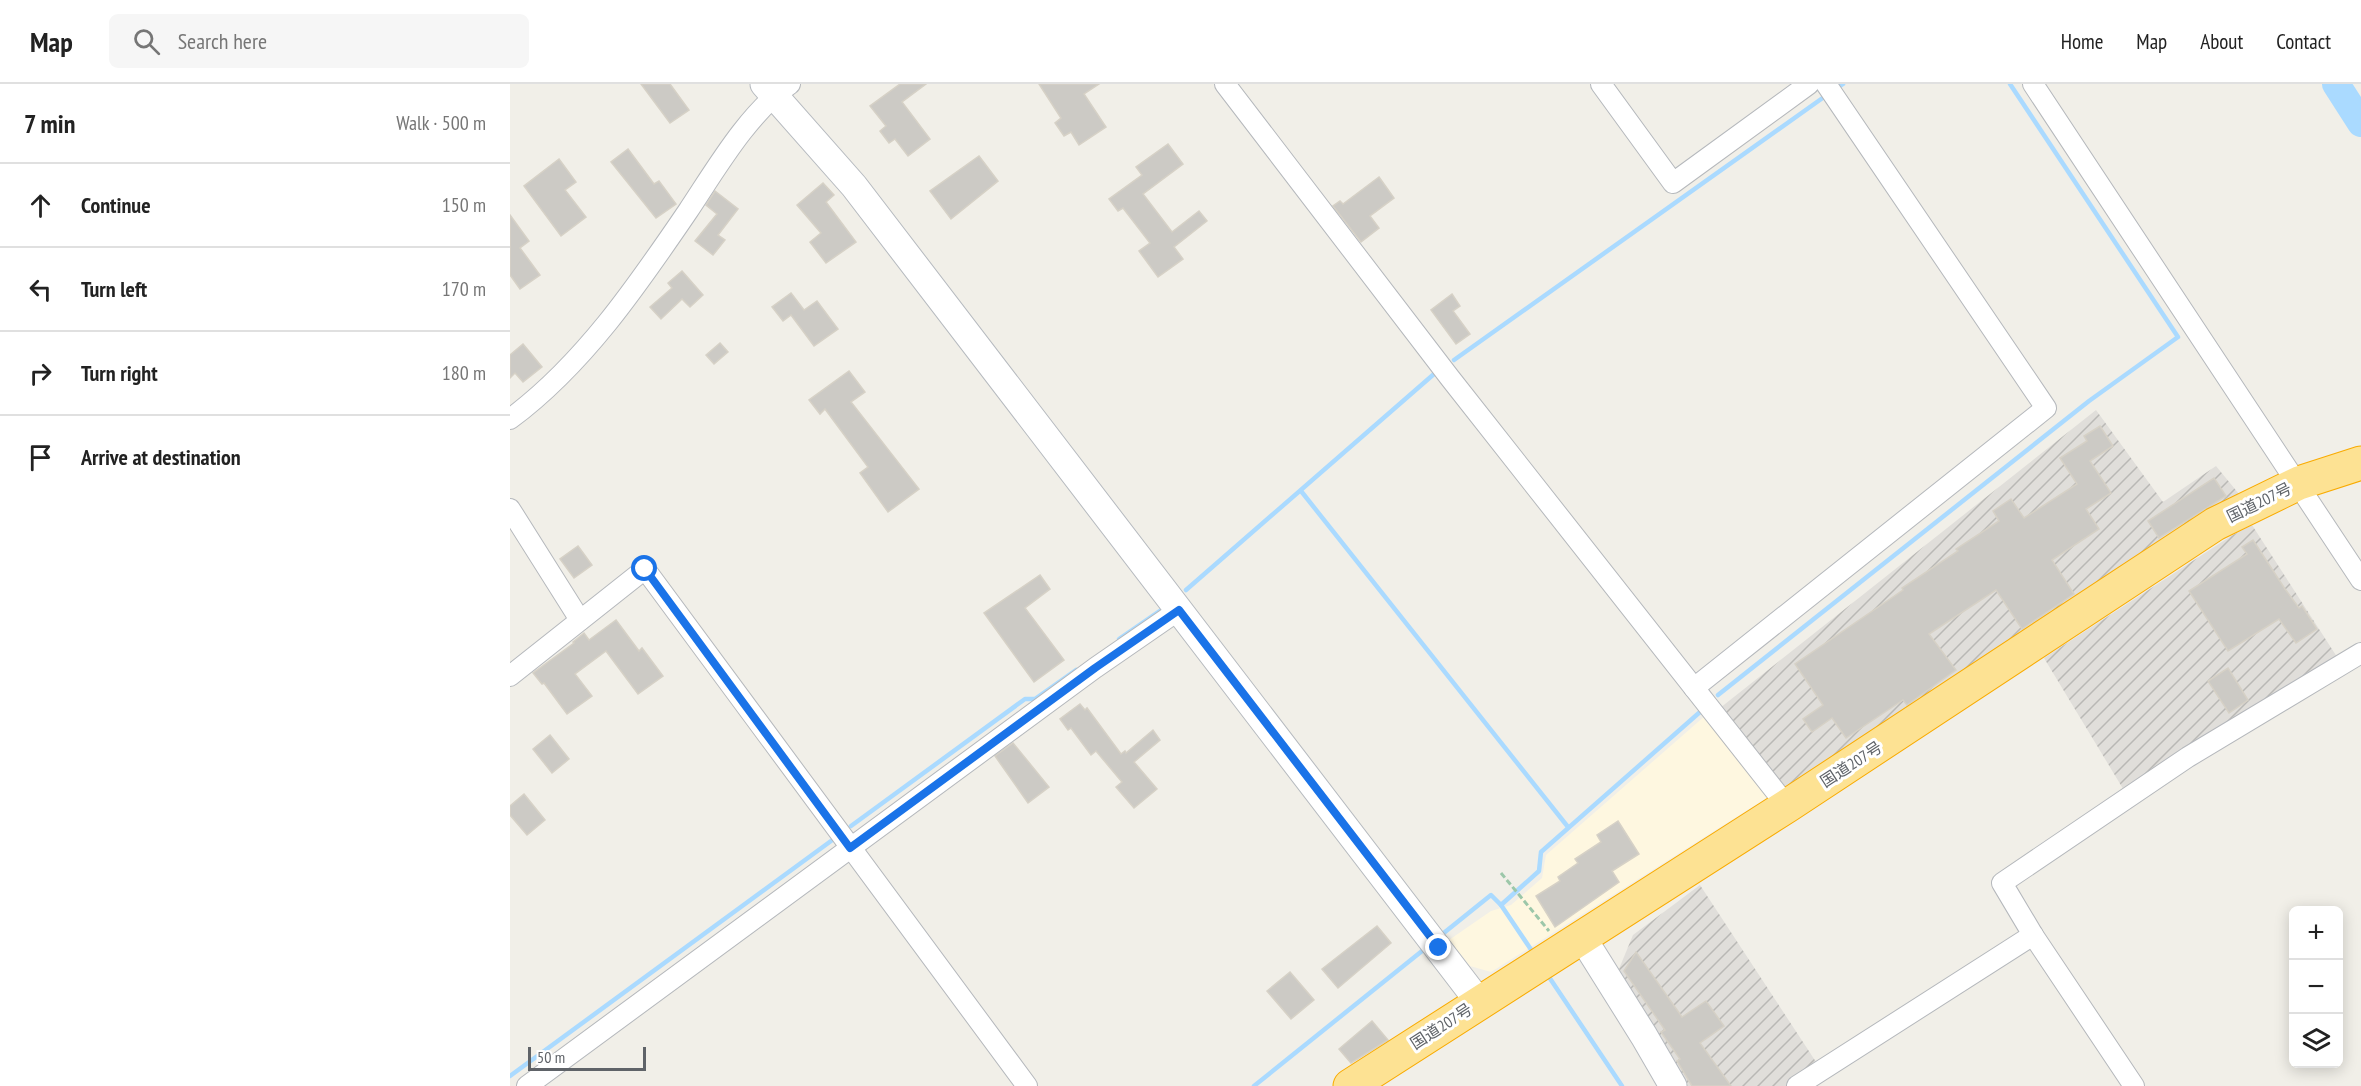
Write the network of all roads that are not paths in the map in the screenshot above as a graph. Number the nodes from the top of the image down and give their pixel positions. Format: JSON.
{"nodes":[{"id":1,"x":1225,"y":84,"type":"edge"},
{"id":2,"x":1601,"y":84,"type":"edge"},
{"id":3,"x":1809,"y":84,"type":"edge"},
{"id":4,"x":1826,"y":84,"type":"edge"},
{"id":5,"x":2033,"y":84,"type":"edge"},
{"id":6,"x":776,"y":88,"type":"edge"},
{"id":7,"x":511,"y":416,"type":"edge"},
{"id":8,"x":2361,"y":463,"type":"edge"},
{"id":9,"x":2299,"y":483,"type":"junction"},
{"id":10,"x":510,"y":509,"type":"edge"},
{"id":11,"x":2361,"y":580,"type":"edge"},
{"id":12,"x":1179,"y":610,"type":"junction"},
{"id":13,"x":580,"y":620,"type":"junction"},
{"id":14,"x":2361,"y":653,"type":"edge"},
{"id":15,"x":510,"y":676,"type":"edge"},
{"id":16,"x":1694,"y":688,"type":"junction"},
{"id":17,"x":1787,"y":806,"type":"junction"},
{"id":18,"x":850,"y":848,"type":"junction"},
{"id":19,"x":2033,"y":935,"type":"junction"},
{"id":20,"x":1555,"y":954,"type":"junction"},
{"id":21,"x":1479,"y":1002,"type":"junction"},
{"id":22,"x":527,"y":1086,"type":"edge"},
{"id":23,"x":1027,"y":1086,"type":"edge"},
{"id":24,"x":1350,"y":1086,"type":"edge"},
{"id":25,"x":1673,"y":1086,"type":"edge"},
{"id":26,"x":1797,"y":1086,"type":"edge"},
{"id":27,"x":2134,"y":1086,"type":"edge"}],
"edges":[{"from":1,"to":16,"type":"street"},
{"from":2,"to":3,"type":"street"},
{"from":4,"to":16,"type":"street"},
{"from":5,"to":9,"type":"street"},
{"from":6,"to":7,"type":"street"},
{"from":6,"to":12,"type":"street"},
{"from":8,"to":9,"type":"highway","name":"国道207号"},
{"from":9,"to":11,"type":"street"},
{"from":9,"to":17,"type":"highway","name":"国道207号"},
{"from":10,"to":13,"type":"street"},
{"from":12,"to":18,"type":"street"},
{"from":12,"to":21,"type":"street"},
{"from":13,"to":15,"type":"street"},
{"from":13,"to":18,"type":"street"},
{"from":14,"to":19,"type":"street"},
{"from":16,"to":17,"type":"street"},
{"from":17,"to":20,"type":"highway","name":"国道207号"},
{"from":18,"to":22,"type":"street"},
{"from":18,"to":23,"type":"street"},
{"from":19,"to":26,"type":"street"},
{"from":19,"to":27,"type":"street"},
{"from":20,"to":21,"type":"highway","name":"国道207号"},
{"from":20,"to":25,"type":"street"},
{"from":21,"to":24,"type":"highway","name":"国道207号"}]}
